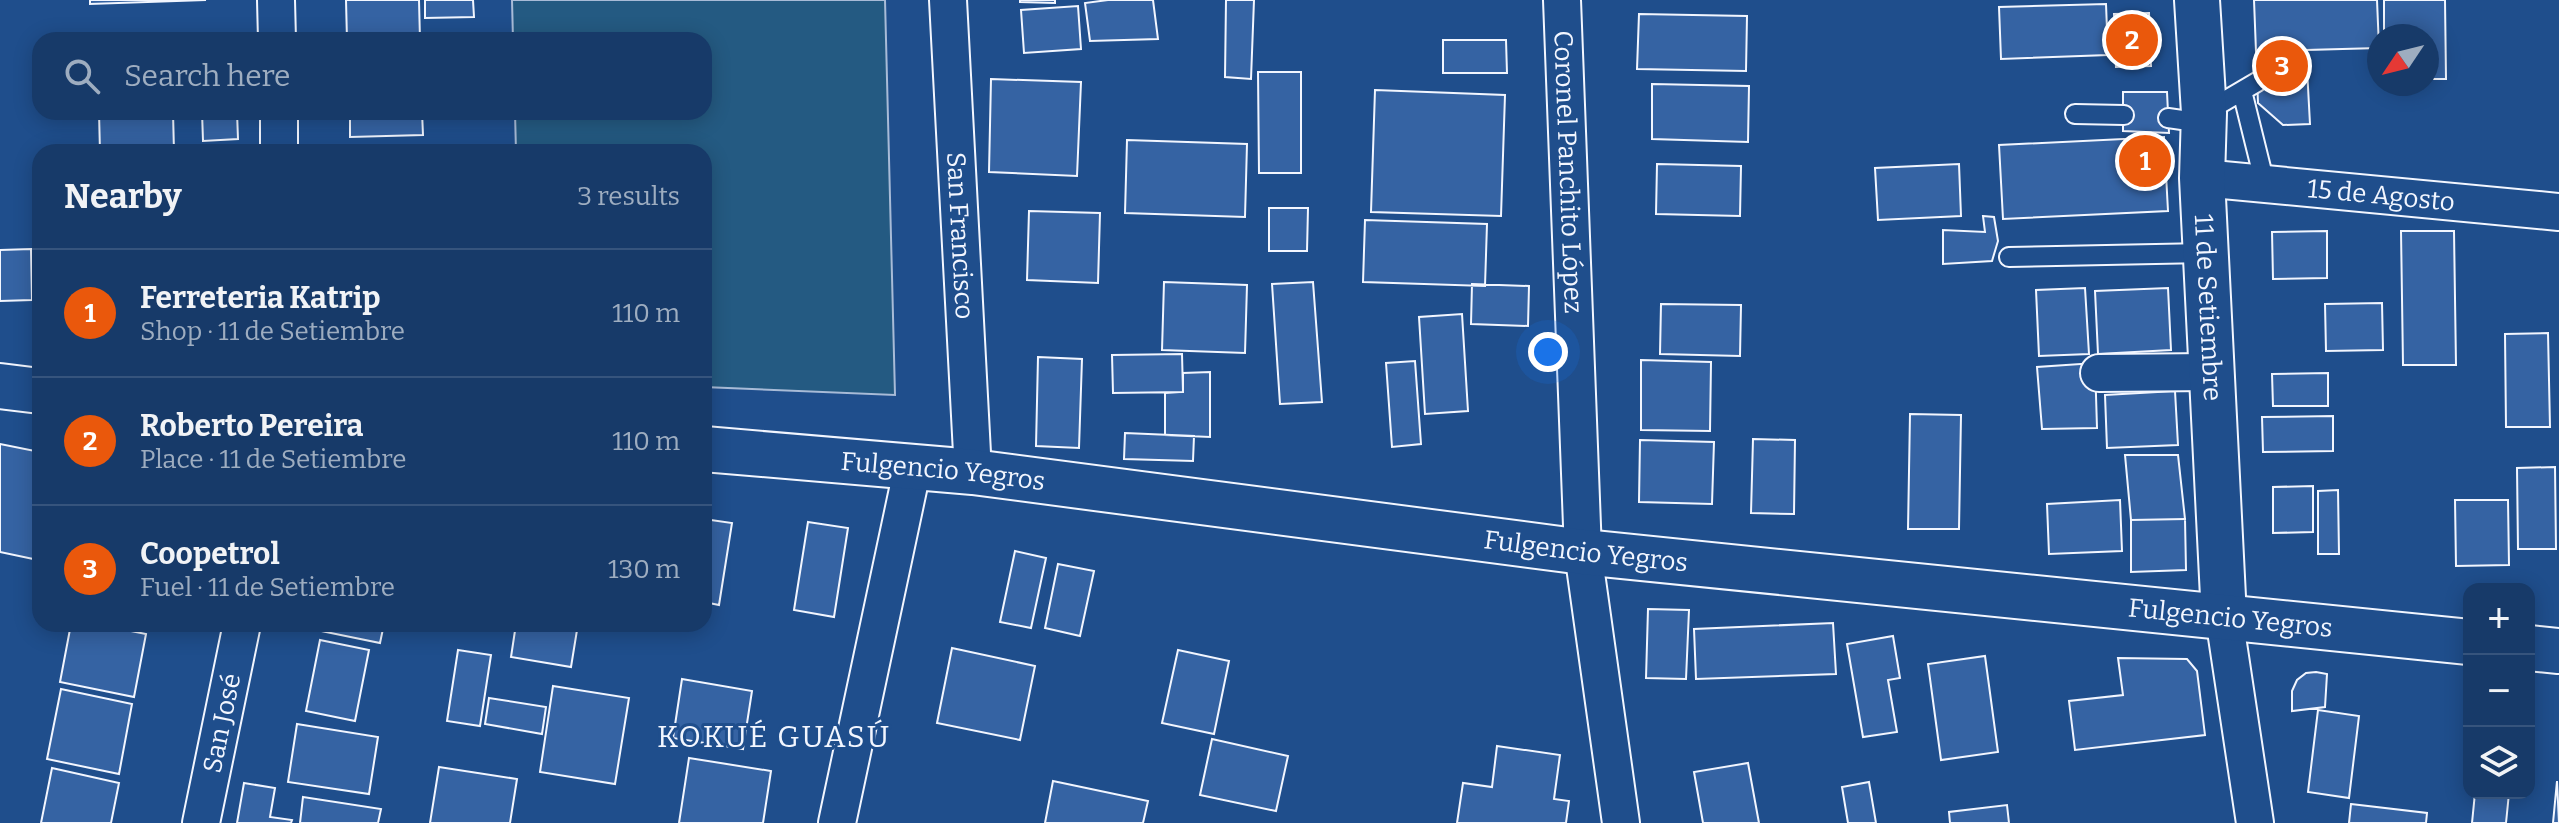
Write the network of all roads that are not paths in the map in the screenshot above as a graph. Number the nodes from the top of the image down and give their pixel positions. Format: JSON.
{"nodes":[{"id":1,"x":276,"y":0,"type":"edge"},
{"id":2,"x":948,"y":0,"type":"edge"},
{"id":3,"x":1562,"y":0,"type":"edge"},
{"id":4,"x":2197,"y":0,"type":"edge"},
{"id":5,"x":277,"y":32,"type":"edge"},
{"id":6,"x":2075,"y":114,"type":"dead end"},
{"id":7,"x":2124,"y":115,"type":"dead end"},
{"id":8,"x":2192,"y":118,"type":"junction"},
{"id":9,"x":279,"y":120,"type":"edge"},
{"id":10,"x":279,"y":144,"type":"edge"},
{"id":11,"x":2202,"y":178,"type":"junction"},
{"id":12,"x":2265,"y":184,"type":"junction"},
{"id":13,"x":2559,"y":212,"type":"edge"},
{"id":14,"x":2205,"y":253,"type":"junction"},
{"id":15,"x":2009,"y":257,"type":"dead end"},
{"id":16,"x":2211,"y":372,"type":"junction"},
{"id":17,"x":2099,"y":373,"type":"dead end"},
{"id":18,"x":0,"y":386,"type":"edge"},
{"id":19,"x":32,"y":390,"type":"edge"},
{"id":20,"x":712,"y":450,"type":"edge"},
{"id":21,"x":913,"y":466,"type":"junction"},
{"id":22,"x":973,"y":472,"type":"junction"},
{"id":23,"x":1583,"y":552,"type":"junction"},
{"id":24,"x":2224,"y":617,"type":"junction"},
{"id":25,"x":240,"y":632,"type":"edge"},
{"id":26,"x":2463,"y":641,"type":"edge"},
{"id":27,"x":2535,"y":649,"type":"edge"},
{"id":28,"x":2559,"y":651,"type":"edge"},
{"id":29,"x":201,"y":823,"type":"edge"},
{"id":30,"x":837,"y":823,"type":"edge"},
{"id":31,"x":1621,"y":823,"type":"edge"},
{"id":32,"x":2255,"y":823,"type":"edge"}],
"edges":[{"from":1,"to":5,"type":"street"},
{"from":2,"to":22,"type":"street","name":"San Francisco"},
{"from":3,"to":23,"type":"street","name":"Coronel Panchito López"},
{"from":4,"to":8,"type":"street","name":"11 de Setiembre"},
{"from":6,"to":7,"type":"lane"},
{"from":8,"to":11,"type":"street","name":"11 de Setiembre"},
{"from":8,"to":12,"type":"lane"},
{"from":9,"to":10,"type":"street"},
{"from":11,"to":12,"type":"street","name":"15 de Agosto"},
{"from":11,"to":14,"type":"street","name":"11 de Setiembre"},
{"from":12,"to":13,"type":"street","name":"15 de Agosto"},
{"from":14,"to":15,"type":"lane"},
{"from":14,"to":16,"type":"street","name":"11 de Setiembre"},
{"from":16,"to":17,"type":"street"},
{"from":16,"to":24,"type":"street","name":"11 de Setiembre"},
{"from":18,"to":19,"type":"street"},
{"from":20,"to":21,"type":"street","name":"Fulgencio Yegros"},
{"from":21,"to":22,"type":"street","name":"Fulgencio Yegros"},
{"from":21,"to":30,"type":"street"},
{"from":22,"to":23,"type":"street","name":"Fulgencio Yegros"},
{"from":23,"to":24,"type":"street","name":"Fulgencio Yegros"},
{"from":23,"to":31,"type":"street","name":"Coronel Panchito López"},
{"from":24,"to":26,"type":"street","name":"Fulgencio Yegros"},
{"from":24,"to":32,"type":"street"},
{"from":25,"to":29,"type":"street","name":"San José"},
{"from":27,"to":28,"type":"street"}]}
